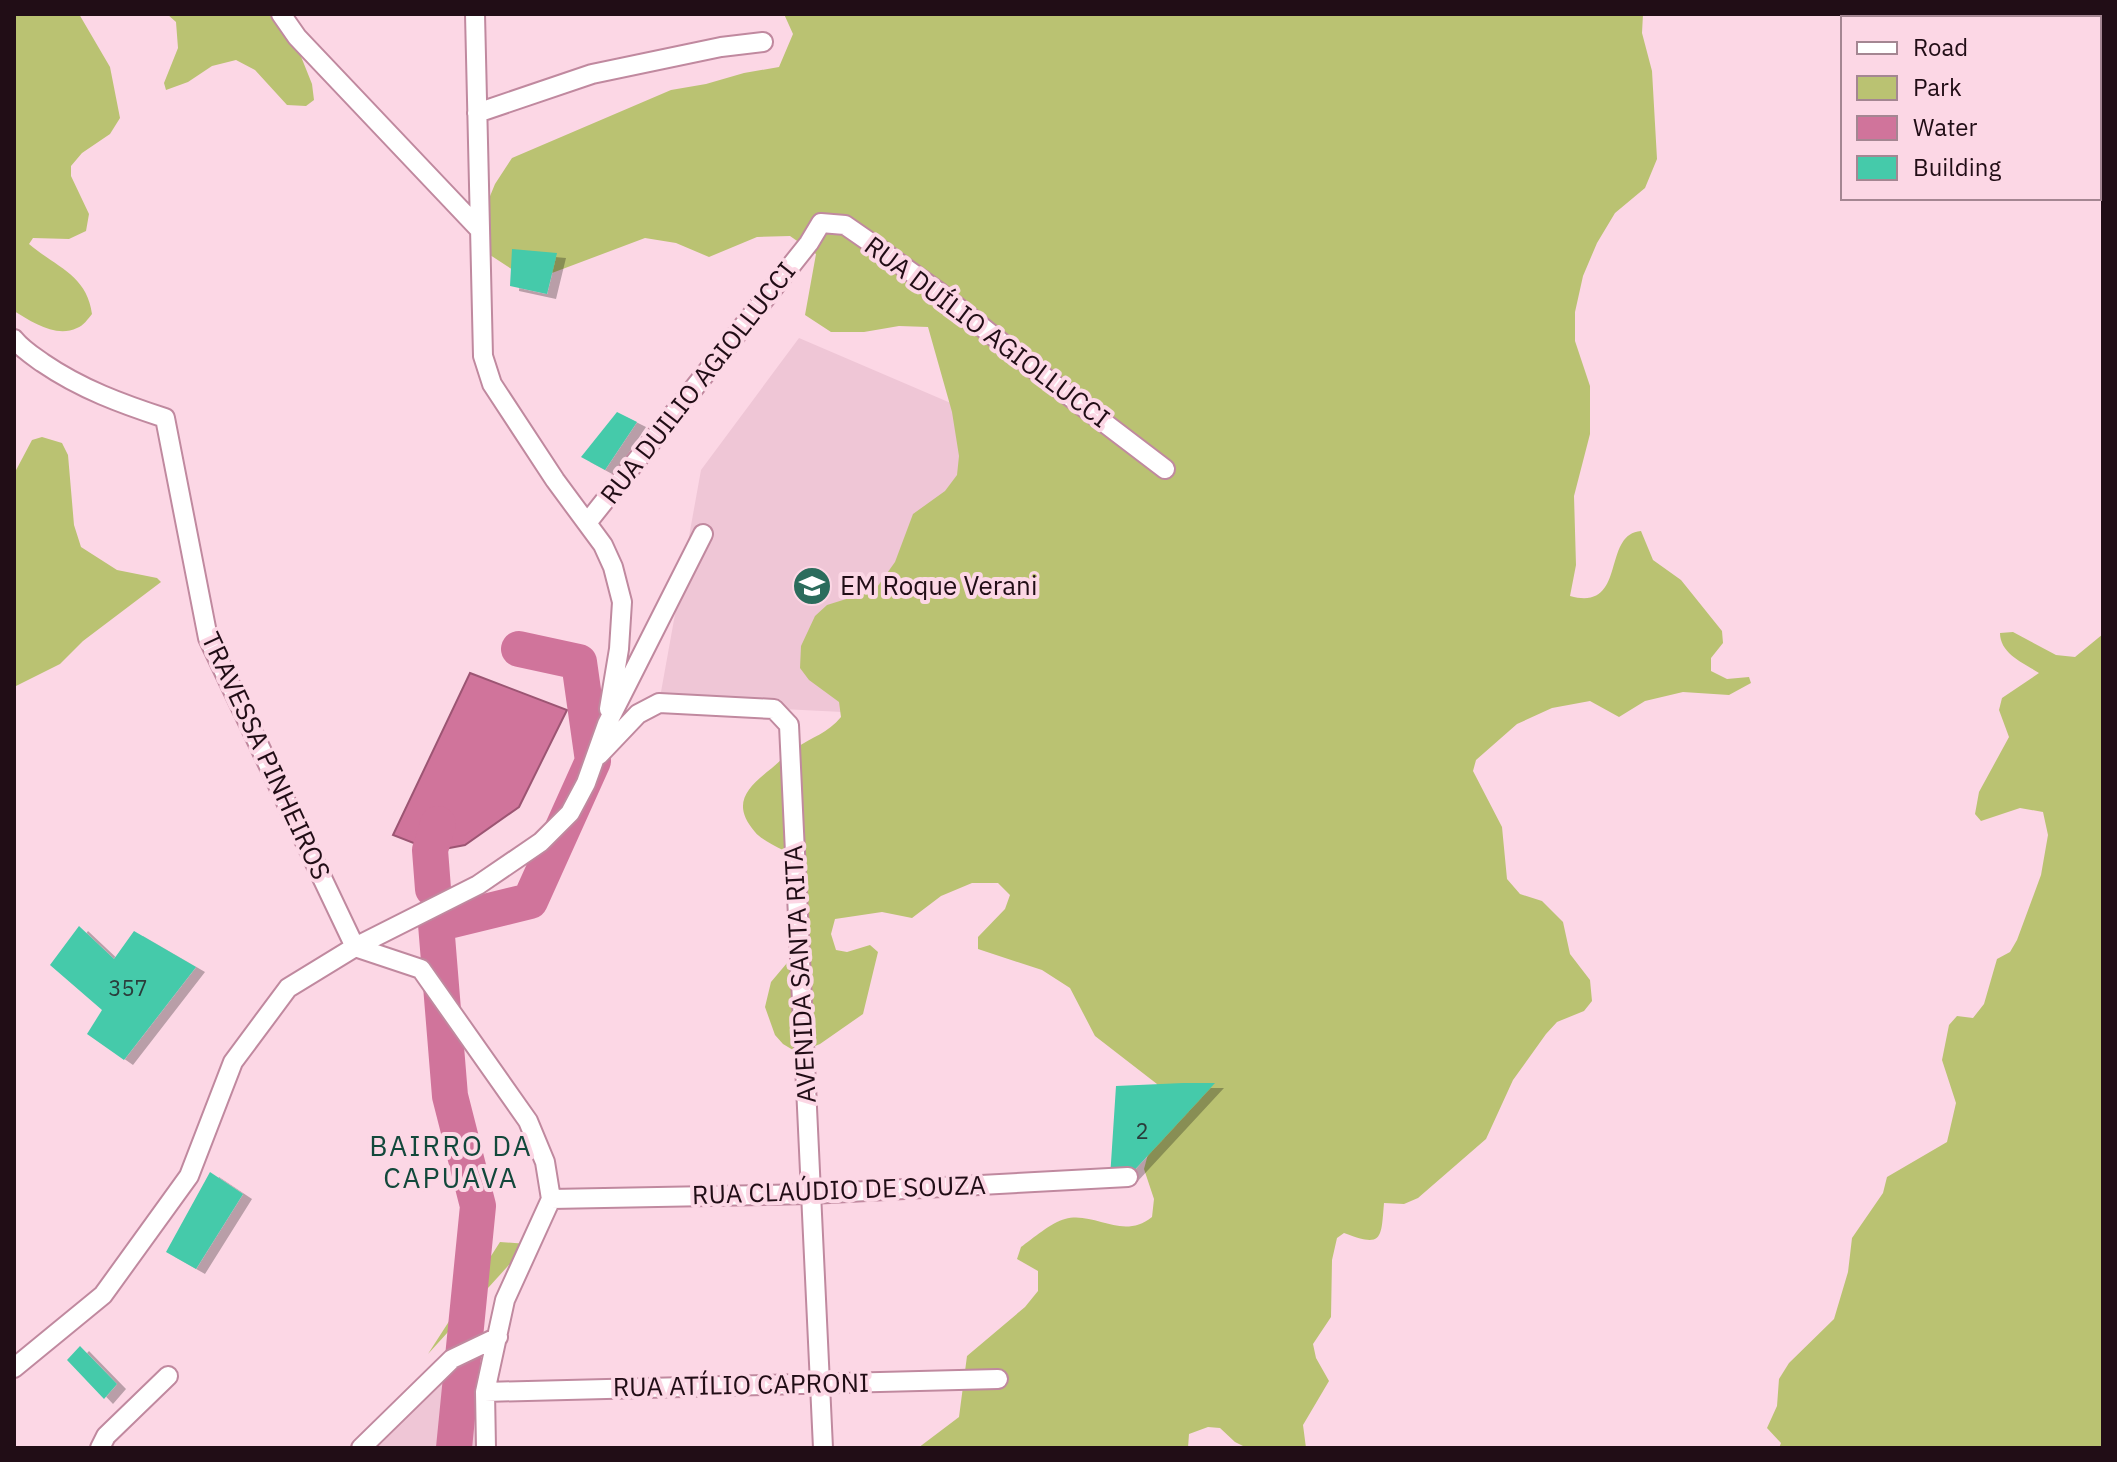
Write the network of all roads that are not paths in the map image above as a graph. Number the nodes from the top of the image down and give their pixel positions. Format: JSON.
{"nodes":[{"id":1,"x":281,"y":14,"type":"edge"},
{"id":2,"x":475,"y":14,"type":"edge"},
{"id":3,"x":763,"y":42,"type":"dead end"},
{"id":4,"x":477,"y":113,"type":"junction"},
{"id":5,"x":480,"y":230,"type":"junction"},
{"id":6,"x":809,"y":243,"type":"joint"},
{"id":7,"x":14,"y":339,"type":"edge"},
{"id":8,"x":1165,"y":469,"type":"dead end"},
{"id":9,"x":587,"y":523,"type":"junction"},
{"id":10,"x":703,"y":534,"type":"dead end"},
{"id":11,"x":607,"y":724,"type":"junction"},
{"id":12,"x":593,"y":761,"type":"junction"},
{"id":13,"x":355,"y":947,"type":"junction"},
{"id":14,"x":1128,"y":1177,"type":"dead end"},
{"id":15,"x":811,"y":1194,"type":"junction"},
{"id":16,"x":551,"y":1199,"type":"junction"},
{"id":17,"x":498,"y":1337,"type":"junction"},
{"id":18,"x":14,"y":1368,"type":"edge"},
{"id":19,"x":168,"y":1376,"type":"dead end"},
{"id":20,"x":998,"y":1379,"type":"dead end"},
{"id":21,"x":820,"y":1383,"type":"junction"},
{"id":22,"x":485,"y":1392,"type":"junction"},
{"id":23,"x":100,"y":1448,"type":"edge"},
{"id":24,"x":361,"y":1448,"type":"edge"},
{"id":25,"x":486,"y":1448,"type":"edge"},
{"id":26,"x":823,"y":1448,"type":"edge"}],
"edges":[{"from":1,"to":5,"type":"street"},
{"from":2,"to":4,"type":"street"},
{"from":3,"to":4,"type":"street"},
{"from":4,"to":5,"type":"street"},
{"from":5,"to":9,"type":"street"},
{"from":6,"to":8,"type":"street","name":"RUA DUÍLIO AGIOLLUCCI"},
{"from":6,"to":9,"type":"street","name":"RUA DUILIO AGIOLLUCCI"},
{"from":7,"to":13,"type":"street","name":"TRAVESSA PINHEIROS"},
{"from":9,"to":11,"type":"street"},
{"from":10,"to":11,"type":"street"},
{"from":11,"to":12,"type":"street"},
{"from":12,"to":13,"type":"street"},
{"from":12,"to":15,"type":"street","name":"AVENIDA SANTA RITA"},
{"from":13,"to":16,"type":"street"},
{"from":13,"to":18,"type":"street"},
{"from":14,"to":15,"type":"street","name":"RUA CLAÚDIO DE SOUZA"},
{"from":15,"to":16,"type":"street","name":"RUA CLAÚDIO DE SOUZA"},
{"from":15,"to":21,"type":"street","name":"AVENIDA SANTA RITA"},
{"from":16,"to":17,"type":"street"},
{"from":17,"to":22,"type":"street"},
{"from":17,"to":24,"type":"street"},
{"from":19,"to":23,"type":"street"},
{"from":20,"to":21,"type":"street","name":"RUA ATÍLIO CAPRONI"},
{"from":21,"to":22,"type":"street","name":"RUA ATÍLIO CAPRONI"},
{"from":21,"to":26,"type":"street","name":"AVENIDA SANTA RITA"},
{"from":22,"to":25,"type":"street"}]}
